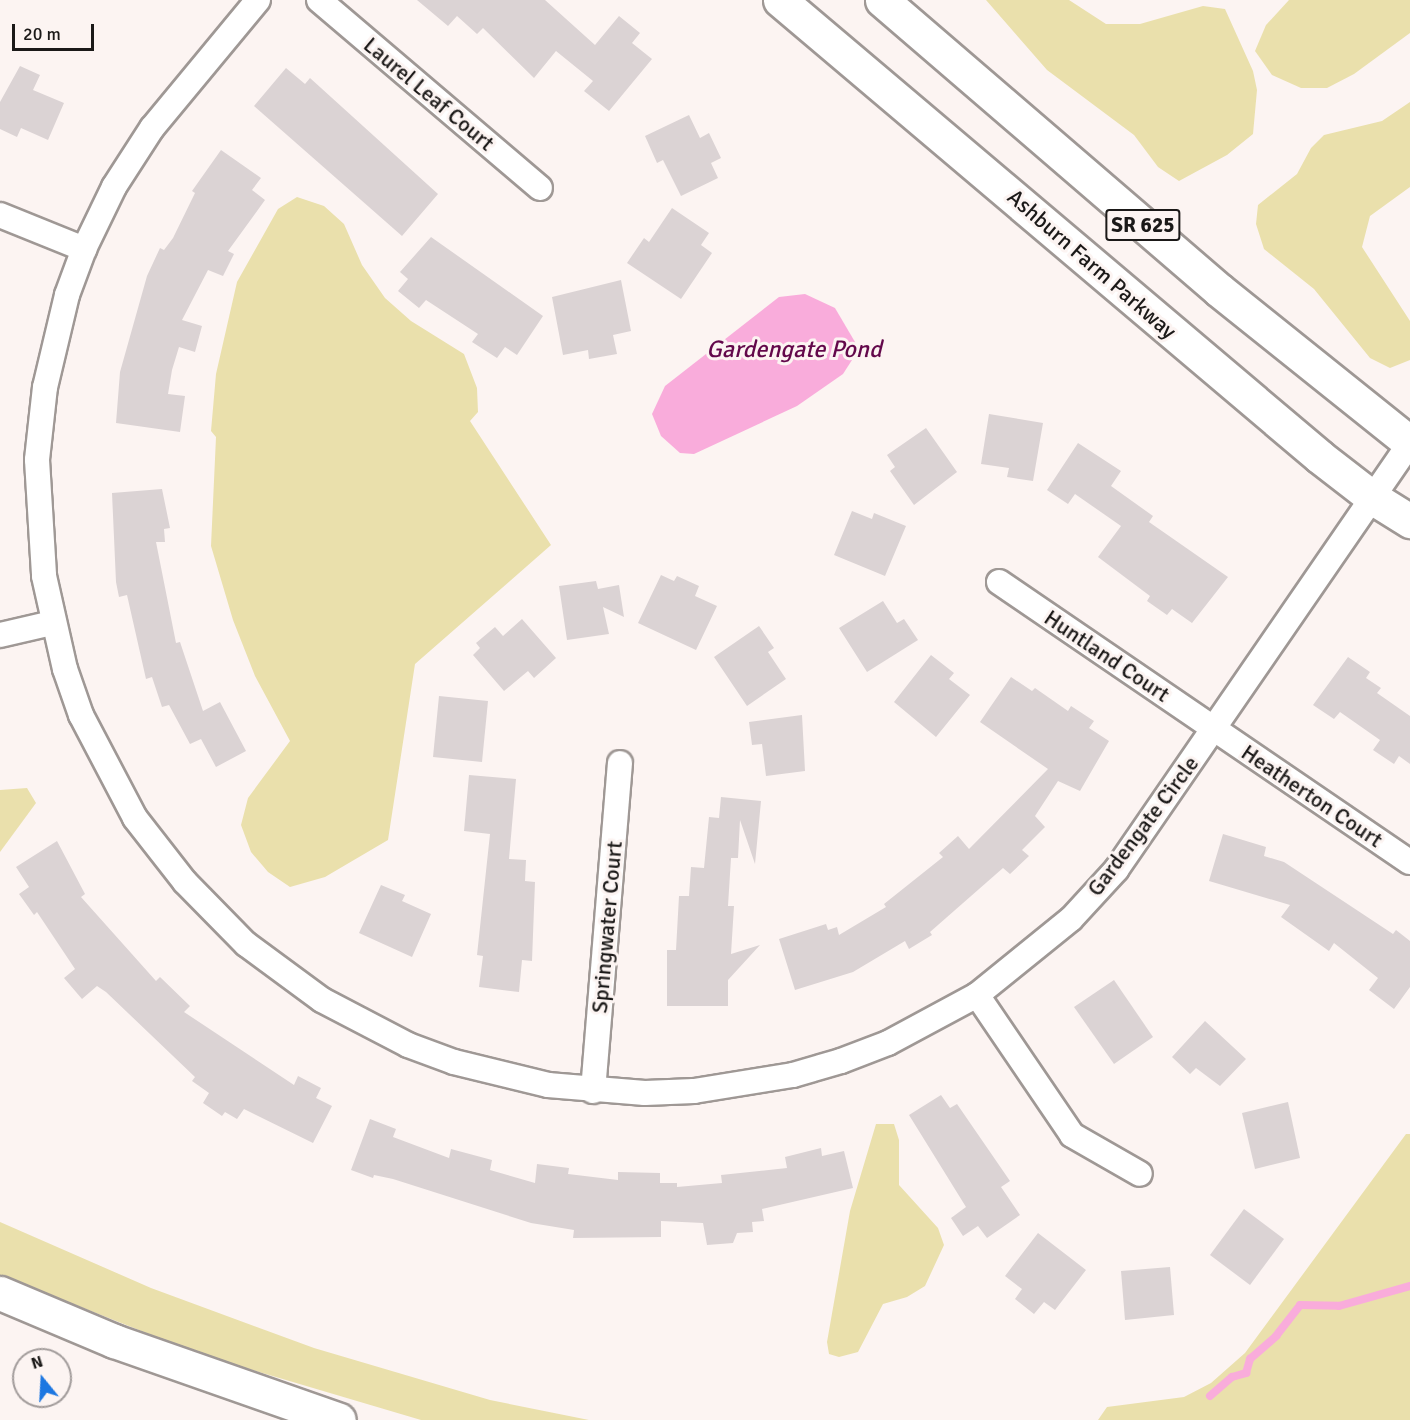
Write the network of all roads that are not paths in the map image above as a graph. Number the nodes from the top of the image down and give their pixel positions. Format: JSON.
{"nodes":[{"id":1,"x":258,"y":0,"type":"edge"},
{"id":2,"x":319,"y":0,"type":"edge"},
{"id":3,"x":780,"y":0,"type":"edge"},
{"id":4,"x":882,"y":0,"type":"edge"},
{"id":5,"x":540,"y":188,"type":"dead end"},
{"id":6,"x":0,"y":215,"type":"edge"},
{"id":7,"x":84,"y":249,"type":"junction"},
{"id":8,"x":1410,"y":443,"type":"edge"},
{"id":9,"x":1372,"y":498,"type":"junction"},
{"id":10,"x":1410,"y":521,"type":"edge"},
{"id":11,"x":999,"y":582,"type":"dead end"},
{"id":12,"x":52,"y":623,"type":"junction"},
{"id":13,"x":0,"y":635,"type":"edge"},
{"id":14,"x":1215,"y":730,"type":"junction"},
{"id":15,"x":620,"y":763,"type":"dead end"},
{"id":16,"x":1410,"y":862,"type":"edge"},
{"id":17,"x":976,"y":995,"type":"junction"},
{"id":18,"x":593,"y":1091,"type":"junction"},
{"id":19,"x":1140,"y":1173,"type":"dead end"},
{"id":20,"x":0,"y":1293,"type":"edge"},
{"id":21,"x":339,"y":1420,"type":"edge"}],
"edges":[{"from":1,"to":7,"type":"street","name":"Gardengate Circle"},
{"from":2,"to":5,"type":"street","name":"Laurel Leaf Court"},
{"from":3,"to":9,"type":"main road","name":"Ashburn Farm Parkway","number":"SR 625"},
{"from":4,"to":8,"type":"main road","number":"SR 625"},
{"from":6,"to":7,"type":"street"},
{"from":7,"to":12,"type":"street","name":"Gardengate Circle"},
{"from":8,"to":9,"type":"street","name":"Gardengate Circle"},
{"from":9,"to":10,"type":"main road","name":"Ashburn Farm Parkway","number":"SR 625"},
{"from":9,"to":14,"type":"street","name":"Gardengate Circle"},
{"from":11,"to":14,"type":"street","name":"Huntland Court"},
{"from":12,"to":13,"type":"street"},
{"from":12,"to":18,"type":"street","name":"Gardengate Circle"},
{"from":14,"to":16,"type":"street","name":"Heatherton Court"},
{"from":14,"to":17,"type":"street","name":"Gardengate Circle"},
{"from":15,"to":18,"type":"street","name":"Springwater Court"},
{"from":17,"to":18,"type":"street","name":"Gardengate Circle"},
{"from":17,"to":19,"type":"street"},
{"from":20,"to":21,"type":"main road"}]}
